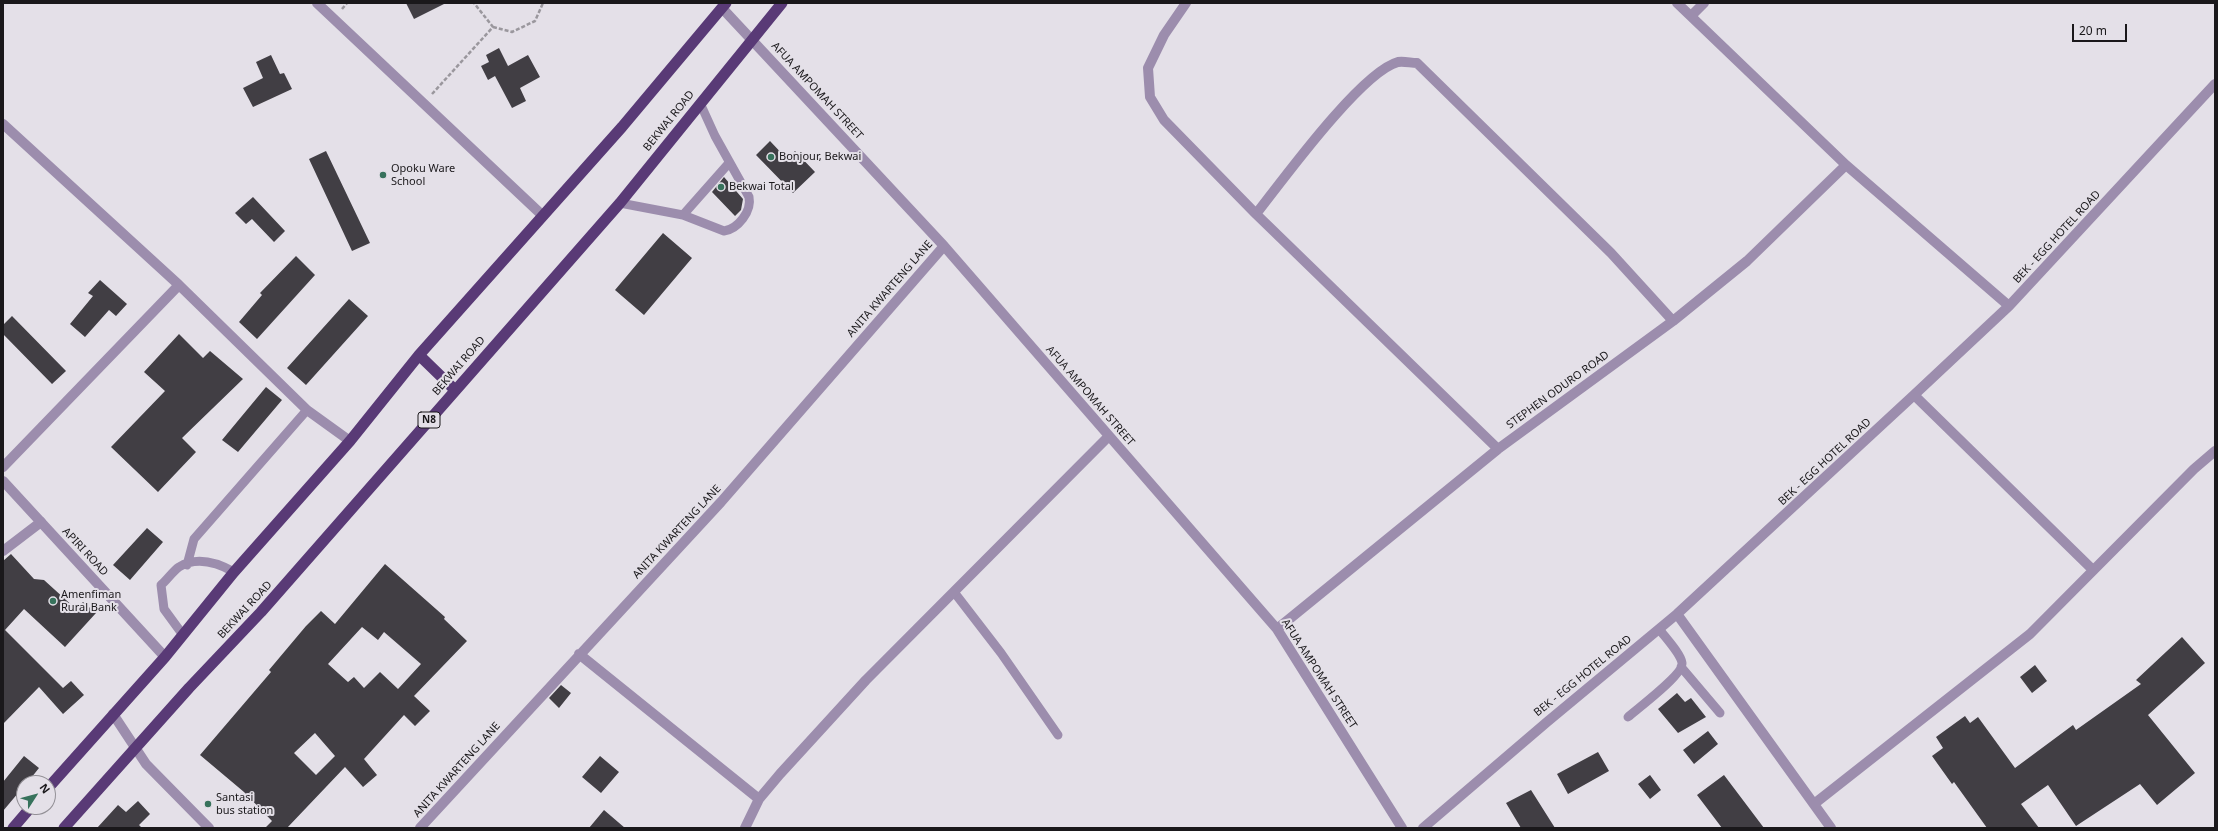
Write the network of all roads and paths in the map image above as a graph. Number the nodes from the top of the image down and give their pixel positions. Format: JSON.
{"nodes":[{"id":1,"x":317,"y":3,"type":"edge"},
{"id":2,"x":474,"y":3,"type":"edge"},
{"id":3,"x":543,"y":3,"type":"edge"},
{"id":4,"x":782,"y":3,"type":"edge"},
{"id":5,"x":1186,"y":3,"type":"edge"},
{"id":6,"x":1677,"y":3,"type":"edge"},
{"id":7,"x":1704,"y":3,"type":"edge"},
{"id":8,"x":724,"y":5,"type":"edge"},
{"id":9,"x":1691,"y":16,"type":"junction"},
{"id":10,"x":493,"y":27,"type":"junction"},
{"id":11,"x":752,"y":38,"type":"junction"},
{"id":12,"x":2215,"y":84,"type":"edge"},
{"id":13,"x":424,"y":102,"type":"junction"},
{"id":14,"x":700,"y":103,"type":"junction"},
{"id":15,"x":3,"y":124,"type":"edge"},
{"id":16,"x":729,"y":163,"type":"junction"},
{"id":17,"x":1846,"y":165,"type":"junction"},
{"id":18,"x":620,"y":203,"type":"junction"},
{"id":19,"x":1256,"y":214,"type":"junction"},
{"id":20,"x":542,"y":215,"type":"junction"},
{"id":21,"x":683,"y":216,"type":"junction"},
{"id":22,"x":944,"y":246,"type":"junction"},
{"id":23,"x":179,"y":285,"type":"junction"},
{"id":24,"x":2009,"y":306,"type":"junction"},
{"id":25,"x":1673,"y":321,"type":"junction"},
{"id":26,"x":419,"y":355,"type":"junction"},
{"id":27,"x":455,"y":390,"type":"junction"},
{"id":28,"x":1914,"y":395,"type":"junction"},
{"id":29,"x":306,"y":410,"type":"junction"},
{"id":30,"x":1109,"y":436,"type":"junction"},
{"id":31,"x":350,"y":441,"type":"junction"},
{"id":32,"x":1498,"y":449,"type":"junction"},
{"id":33,"x":2215,"y":451,"type":"edge"},
{"id":34,"x":3,"y":467,"type":"edge"},
{"id":35,"x":3,"y":481,"type":"edge"},
{"id":36,"x":41,"y":522,"type":"junction"},
{"id":37,"x":3,"y":551,"type":"edge"},
{"id":38,"x":187,"y":565,"type":"junction"},
{"id":39,"x":2093,"y":570,"type":"junction"},
{"id":40,"x":234,"y":572,"type":"junction"},
{"id":41,"x":954,"y":592,"type":"junction"},
{"id":42,"x":1677,"y":614,"type":"junction"},
{"id":43,"x":1277,"y":629,"type":"junction"},
{"id":44,"x":1659,"y":629,"type":"junction"},
{"id":45,"x":183,"y":635,"type":"junction"},
{"id":46,"x":579,"y":654,"type":"junction"},
{"id":47,"x":165,"y":657,"type":"junction"},
{"id":48,"x":1681,"y":667,"type":"junction"},
{"id":49,"x":1720,"y":713,"type":"dead end"},
{"id":50,"x":113,"y":714,"type":"junction"},
{"id":51,"x":1628,"y":717,"type":"dead end"},
{"id":52,"x":1058,"y":735,"type":"dead end"},
{"id":53,"x":135,"y":750,"type":"junction"},
{"id":54,"x":56,"y":779,"type":"edge"},
{"id":55,"x":759,"y":799,"type":"junction"},
{"id":56,"x":1814,"y":804,"type":"junction"},
{"id":57,"x":24,"y":815,"type":"edge"},
{"id":58,"x":13,"y":828,"type":"edge"},
{"id":59,"x":64,"y":828,"type":"edge"},
{"id":60,"x":209,"y":828,"type":"edge"},
{"id":61,"x":420,"y":828,"type":"edge"},
{"id":62,"x":745,"y":828,"type":"edge"},
{"id":63,"x":1402,"y":828,"type":"edge"},
{"id":64,"x":1423,"y":828,"type":"edge"},
{"id":65,"x":1831,"y":828,"type":"edge"}],
"edges":[{"from":1,"to":13,"type":"street"},
{"from":2,"to":10,"type":"path"},
{"from":3,"to":10,"type":"path"},
{"from":4,"to":11,"type":"highway","name":"BEKWAI ROAD","number":"N8"},
{"from":5,"to":19,"type":"street"},
{"from":6,"to":9,"type":"street"},
{"from":7,"to":9,"type":"street"},
{"from":8,"to":11,"type":"street","name":"AFUA AMPOMAH STREET"},
{"from":8,"to":20,"type":"highway"},
{"from":9,"to":17,"type":"street"},
{"from":10,"to":13,"type":"path"},
{"from":11,"to":14,"type":"highway","name":"BEKWAI ROAD","number":"N8"},
{"from":11,"to":22,"type":"street","name":"AFUA AMPOMAH STREET"},
{"from":12,"to":24,"type":"street","name":"BEK - EGG HOTEL ROAD"},
{"from":13,"to":20,"type":"street"},
{"from":14,"to":16,"type":"lane"},
{"from":14,"to":18,"type":"highway","name":"BEKWAI ROAD","number":"N8"},
{"from":15,"to":23,"type":"street"},
{"from":16,"to":21,"type":"lane"},
{"from":16,"to":21,"type":"lane"},
{"from":17,"to":24,"type":"street"},
{"from":17,"to":25,"type":"street","name":"STEPHEN ODURO ROAD"},
{"from":18,"to":21,"type":"lane"},
{"from":18,"to":27,"type":"highway","name":"BEKWAI ROAD","number":"N8"},
{"from":19,"to":25,"type":"street"},
{"from":19,"to":32,"type":"street"},
{"from":20,"to":26,"type":"highway"},
{"from":22,"to":30,"type":"street","name":"AFUA AMPOMAH STREET"},
{"from":22,"to":46,"type":"street","name":"ANITA KWARTENG LANE"},
{"from":23,"to":29,"type":"street"},
{"from":23,"to":34,"type":"street"},
{"from":24,"to":28,"type":"street","name":"BEK - EGG HOTEL ROAD"},
{"from":25,"to":32,"type":"street","name":"STEPHEN ODURO ROAD"},
{"from":26,"to":27,"type":"highway"},
{"from":26,"to":31,"type":"highway"},
{"from":27,"to":53,"type":"highway","name":"BEKWAI ROAD","number":"N8"},
{"from":28,"to":39,"type":"street"},
{"from":28,"to":42,"type":"street","name":"BEK - EGG HOTEL ROAD"},
{"from":29,"to":31,"type":"street"},
{"from":29,"to":38,"type":"lane"},
{"from":30,"to":41,"type":"street"},
{"from":30,"to":43,"type":"street","name":"AFUA AMPOMAH STREET"},
{"from":31,"to":40,"type":"highway"},
{"from":32,"to":43,"type":"street","name":"STEPHEN ODURO ROAD"},
{"from":33,"to":39,"type":"street"},
{"from":35,"to":36,"type":"street","name":"APIRI ROAD"},
{"from":36,"to":37,"type":"street"},
{"from":36,"to":47,"type":"street","name":"APIRI ROAD"},
{"from":38,"to":40,"type":"lane"},
{"from":38,"to":45,"type":"lane"},
{"from":39,"to":56,"type":"street"},
{"from":40,"to":45,"type":"highway"},
{"from":41,"to":52,"type":"lane"},
{"from":41,"to":55,"type":"street"},
{"from":42,"to":44,"type":"street","name":"BEK - EGG HOTEL ROAD"},
{"from":42,"to":56,"type":"street"},
{"from":43,"to":63,"type":"street","name":"AFUA AMPOMAH STREET"},
{"from":44,"to":48,"type":"lane"},
{"from":44,"to":64,"type":"street","name":"BEK - EGG HOTEL ROAD"},
{"from":45,"to":47,"type":"highway"},
{"from":46,"to":55,"type":"street"},
{"from":46,"to":61,"type":"street","name":"ANITA KWARTENG LANE"},
{"from":47,"to":50,"type":"highway"},
{"from":48,"to":49,"type":"lane"},
{"from":48,"to":51,"type":"lane"},
{"from":50,"to":53,"type":"street"},
{"from":50,"to":54,"type":"highway"},
{"from":53,"to":59,"type":"highway","name":"BEKWAI ROAD","number":"N8"},
{"from":53,"to":60,"type":"street"},
{"from":55,"to":62,"type":"street"},
{"from":56,"to":65,"type":"street"},
{"from":57,"to":58,"type":"highway"}]}
